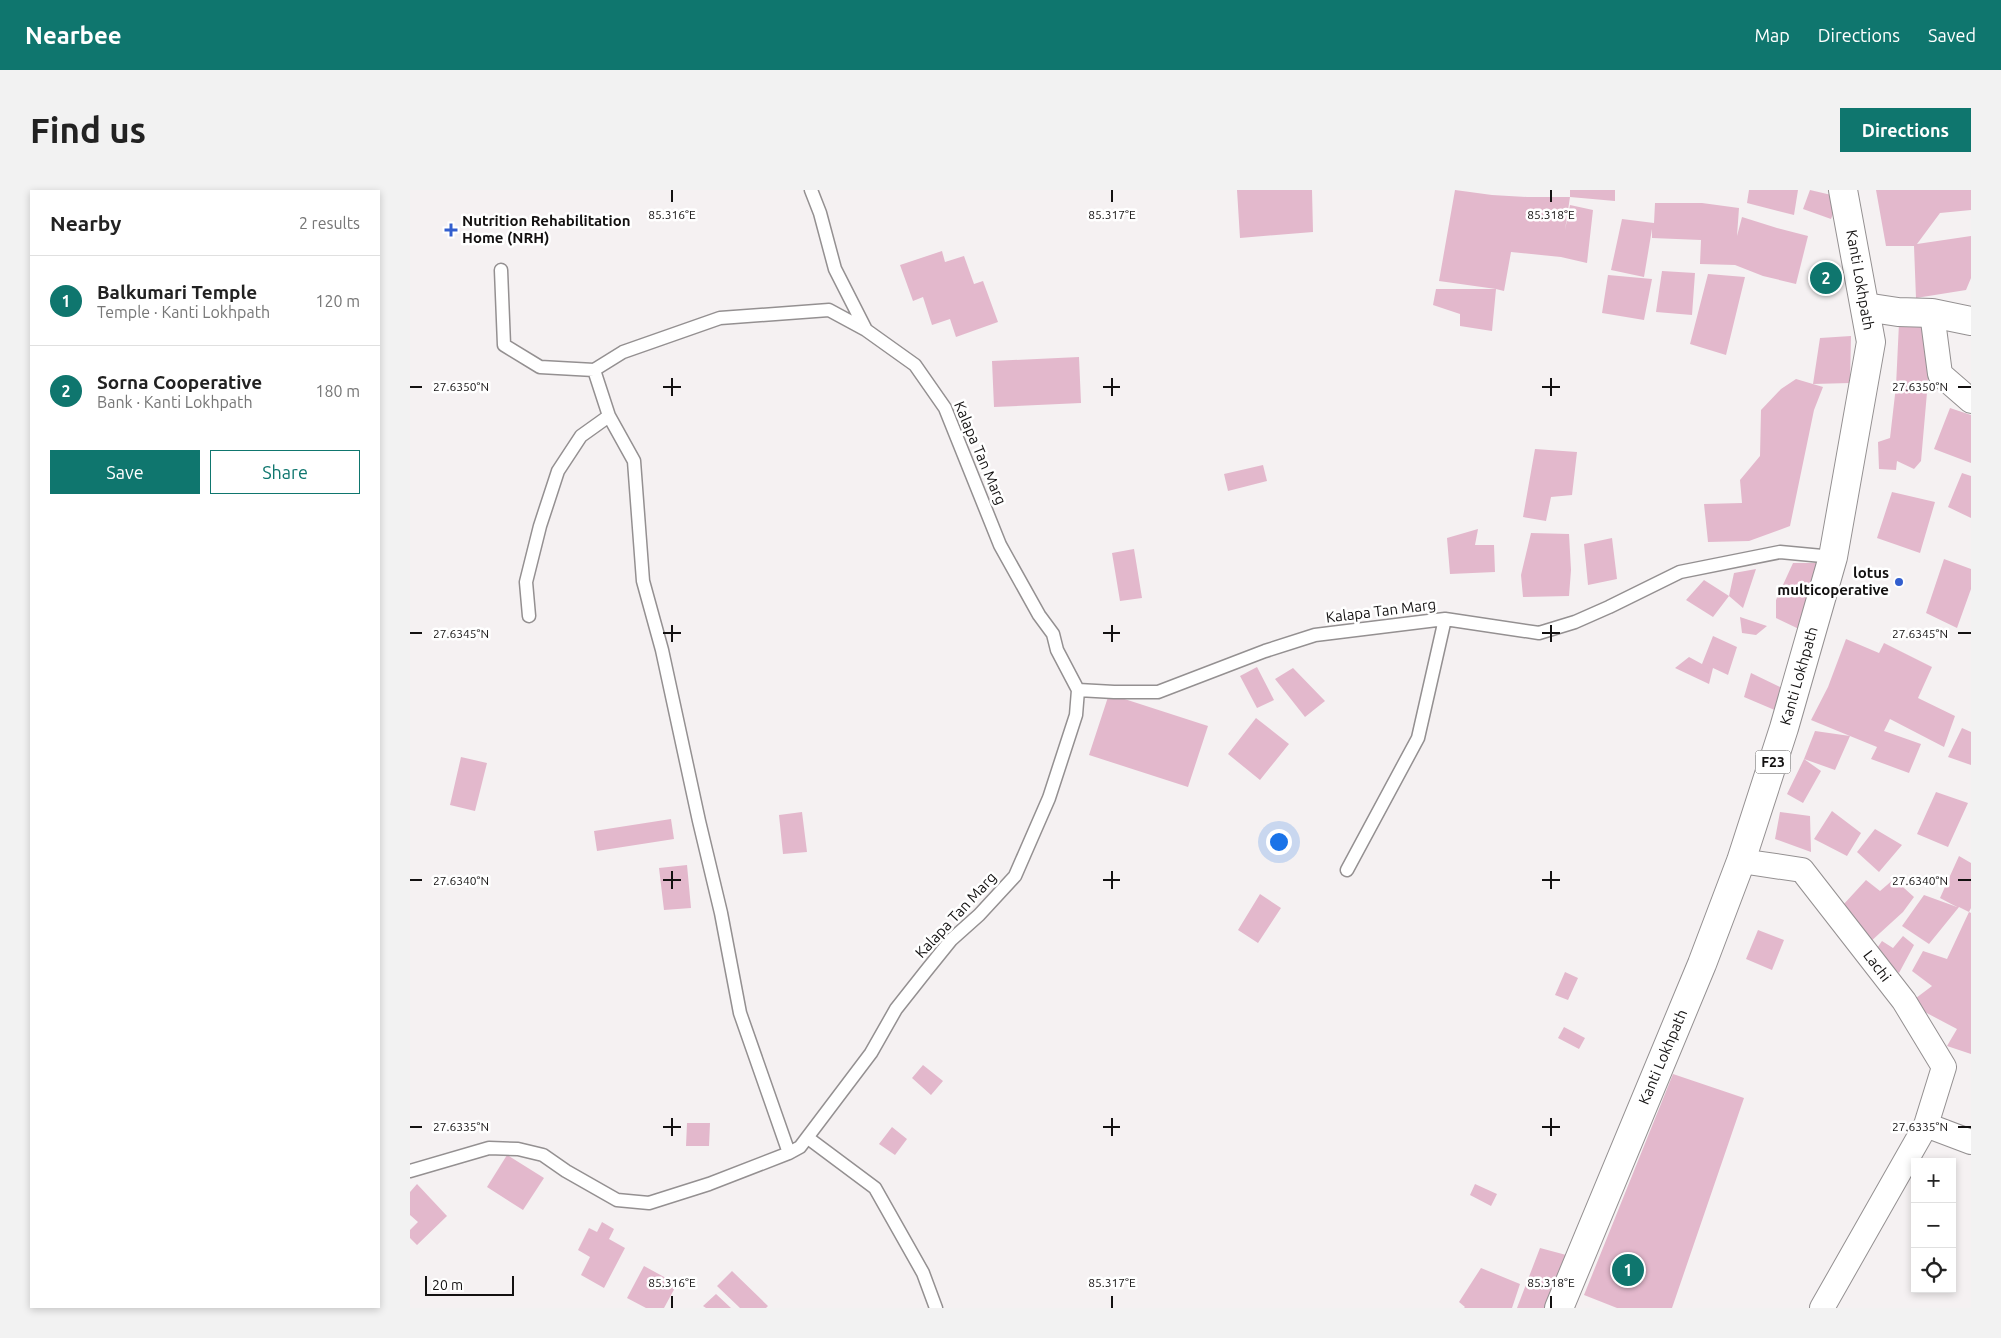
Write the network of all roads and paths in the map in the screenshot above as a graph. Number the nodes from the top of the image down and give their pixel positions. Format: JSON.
{"nodes":[{"id":1,"x":811,"y":190,"type":"edge"},
{"id":2,"x":1843,"y":190,"type":"edge"},
{"id":3,"x":501,"y":270,"type":"dead end"},
{"id":4,"x":1864,"y":307,"type":"junction"},
{"id":5,"x":1932,"y":313,"type":"junction"},
{"id":6,"x":1971,"y":321,"type":"edge"},
{"id":7,"x":866,"y":330,"type":"junction"},
{"id":8,"x":594,"y":370,"type":"junction"},
{"id":9,"x":1971,"y":401,"type":"edge"},
{"id":10,"x":609,"y":416,"type":"junction"},
{"id":11,"x":1833,"y":557,"type":"junction"},
{"id":12,"x":529,"y":616,"type":"dead end"},
{"id":13,"x":1445,"y":619,"type":"junction"},
{"id":14,"x":1078,"y":690,"type":"junction"},
{"id":15,"x":1741,"y":861,"type":"junction"},
{"id":16,"x":1347,"y":870,"type":"dead end"},
{"id":17,"x":1926,"y":1125,"type":"junction"},
{"id":18,"x":808,"y":1138,"type":"junction"},
{"id":19,"x":1971,"y":1142,"type":"edge"},
{"id":20,"x":789,"y":1153,"type":"junction"},
{"id":21,"x":410,"y":1171,"type":"edge"},
{"id":22,"x":936,"y":1308,"type":"edge"},
{"id":23,"x":1559,"y":1308,"type":"edge"},
{"id":24,"x":1822,"y":1308,"type":"edge"}],
"edges":[{"from":1,"to":7,"type":"lane","name":"Kalapa Tan Marg"},
{"from":2,"to":4,"type":"main road","name":"Kanti Lokhpath","number":"F23"},
{"from":3,"to":8,"type":"lane"},
{"from":4,"to":5,"type":"main road"},
{"from":4,"to":11,"type":"main road","name":"Kanti Lokhpath","number":"F23"},
{"from":5,"to":6,"type":"main road"},
{"from":5,"to":9,"type":"street"},
{"from":7,"to":8,"type":"lane"},
{"from":7,"to":14,"type":"lane","name":"Kalapa Tan Marg"},
{"from":8,"to":10,"type":"lane"},
{"from":10,"to":12,"type":"lane"},
{"from":10,"to":20,"type":"lane"},
{"from":11,"to":13,"type":"lane","name":"Kalapa Tan Marg"},
{"from":11,"to":15,"type":"main road","name":"Kanti Lokhpath","number":"F23"},
{"from":13,"to":14,"type":"lane","name":"Kalapa Tan Marg"},
{"from":13,"to":16,"type":"lane"},
{"from":14,"to":18,"type":"lane","name":"Kalapa Tan Marg"},
{"from":15,"to":17,"type":"street","name":"Lachi"},
{"from":15,"to":23,"type":"main road","name":"Kanti Lokhpath","number":"F23"},
{"from":17,"to":19,"type":"street"},
{"from":17,"to":24,"type":"street","name":"Lachi"},
{"from":18,"to":20,"type":"lane","name":"Kalapa Tan Marg"},
{"from":18,"to":22,"type":"lane"},
{"from":20,"to":21,"type":"lane","name":"Kalapa Tan Marg"}]}
